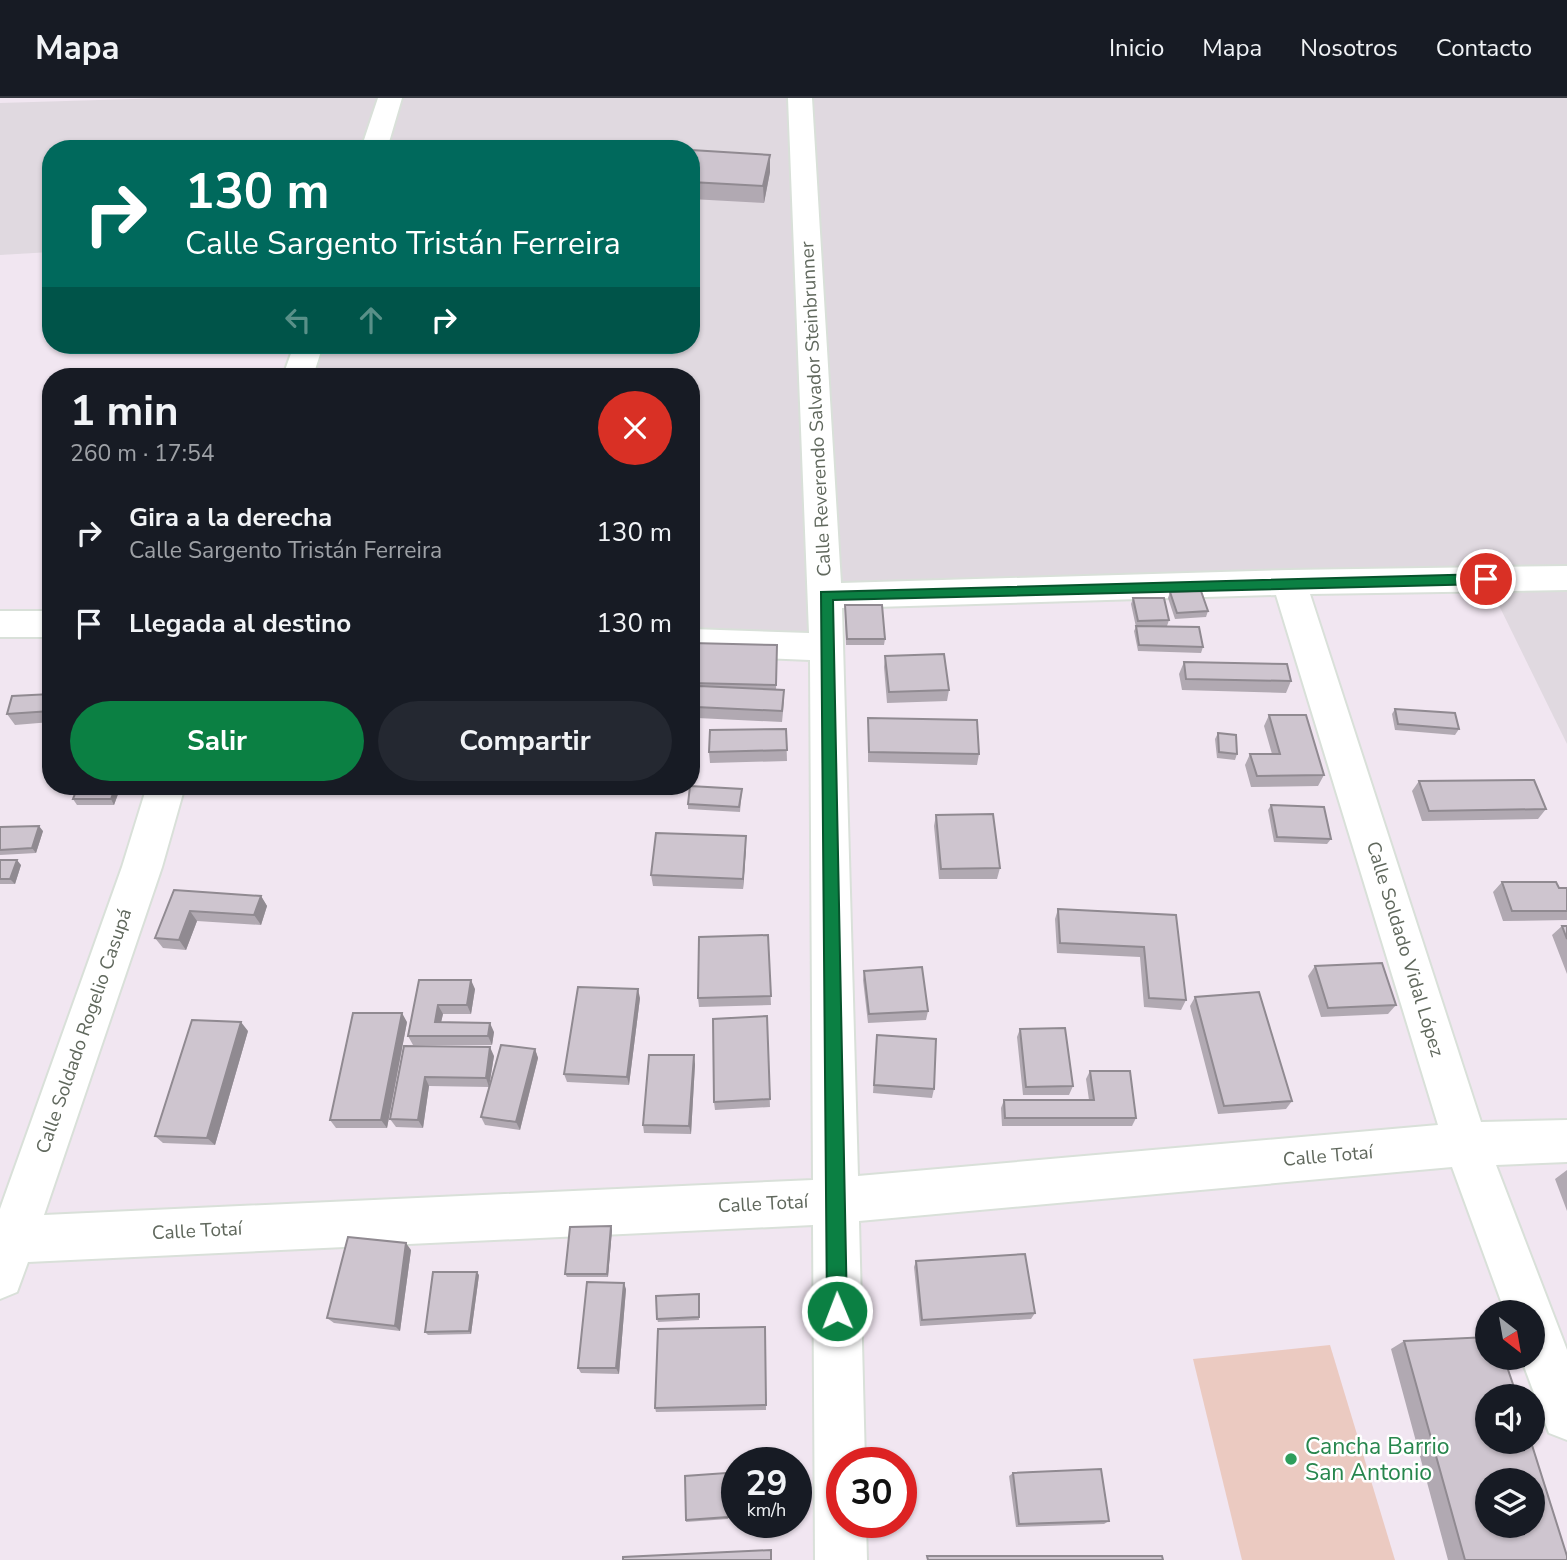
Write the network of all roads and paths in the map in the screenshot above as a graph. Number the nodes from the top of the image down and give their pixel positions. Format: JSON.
{"nodes":[{"id":1,"x":390,"y":98,"type":"edge"},
{"id":2,"x":800,"y":98,"type":"edge"},
{"id":3,"x":377,"y":140,"type":"edge"},
{"id":4,"x":1567,"y":578,"type":"edge"},
{"id":5,"x":1289,"y":582,"type":"junction"},
{"id":6,"x":825,"y":596,"type":"junction"},
{"id":7,"x":0,"y":624,"type":"edge"},
{"id":8,"x":42,"y":624,"type":"edge"},
{"id":9,"x":700,"y":642,"type":"edge"},
{"id":10,"x":827,"y":647,"type":"junction"},
{"id":11,"x":163,"y":795,"type":"edge"},
{"id":12,"x":1567,"y":1141,"type":"edge"},
{"id":13,"x":1466,"y":1144,"type":"junction"},
{"id":14,"x":835,"y":1201,"type":"junction"},
{"id":15,"x":4,"y":1252,"type":"edge"},
{"id":16,"x":1524,"y":1300,"type":"edge"},
{"id":17,"x":1545,"y":1356,"type":"edge"},
{"id":18,"x":1567,"y":1415,"type":"edge"},
{"id":19,"x":841,"y":1560,"type":"edge"}],
"edges":[{"from":1,"to":3,"type":"street"},
{"from":2,"to":6,"type":"street","name":"Calle Reverendo Salvador Steinbrunner"},
{"from":4,"to":5,"type":"street"},
{"from":5,"to":6,"type":"street"},
{"from":5,"to":13,"type":"street","name":"Calle Soldado Vidal López"},
{"from":6,"to":10,"type":"street","name":"Calle Reverendo Salvador Steinbrunner"},
{"from":7,"to":8,"type":"street"},
{"from":9,"to":10,"type":"street"},
{"from":10,"to":14,"type":"street","name":"Calle Reverendo Salvador Steinbrunner"},
{"from":11,"to":15,"type":"street","name":"Calle Soldado Rogelio Casupá"},
{"from":12,"to":13,"type":"street","name":"Calle Totaí"},
{"from":13,"to":14,"type":"street","name":"Calle Totaí"},
{"from":13,"to":16,"type":"street","name":"Calle Soldado Vidal López"},
{"from":14,"to":15,"type":"street","name":"Calle Totaí"},
{"from":14,"to":19,"type":"street","name":"Calle Reverendo Salvador Steinbrunner"},
{"from":17,"to":18,"type":"street"}]}
